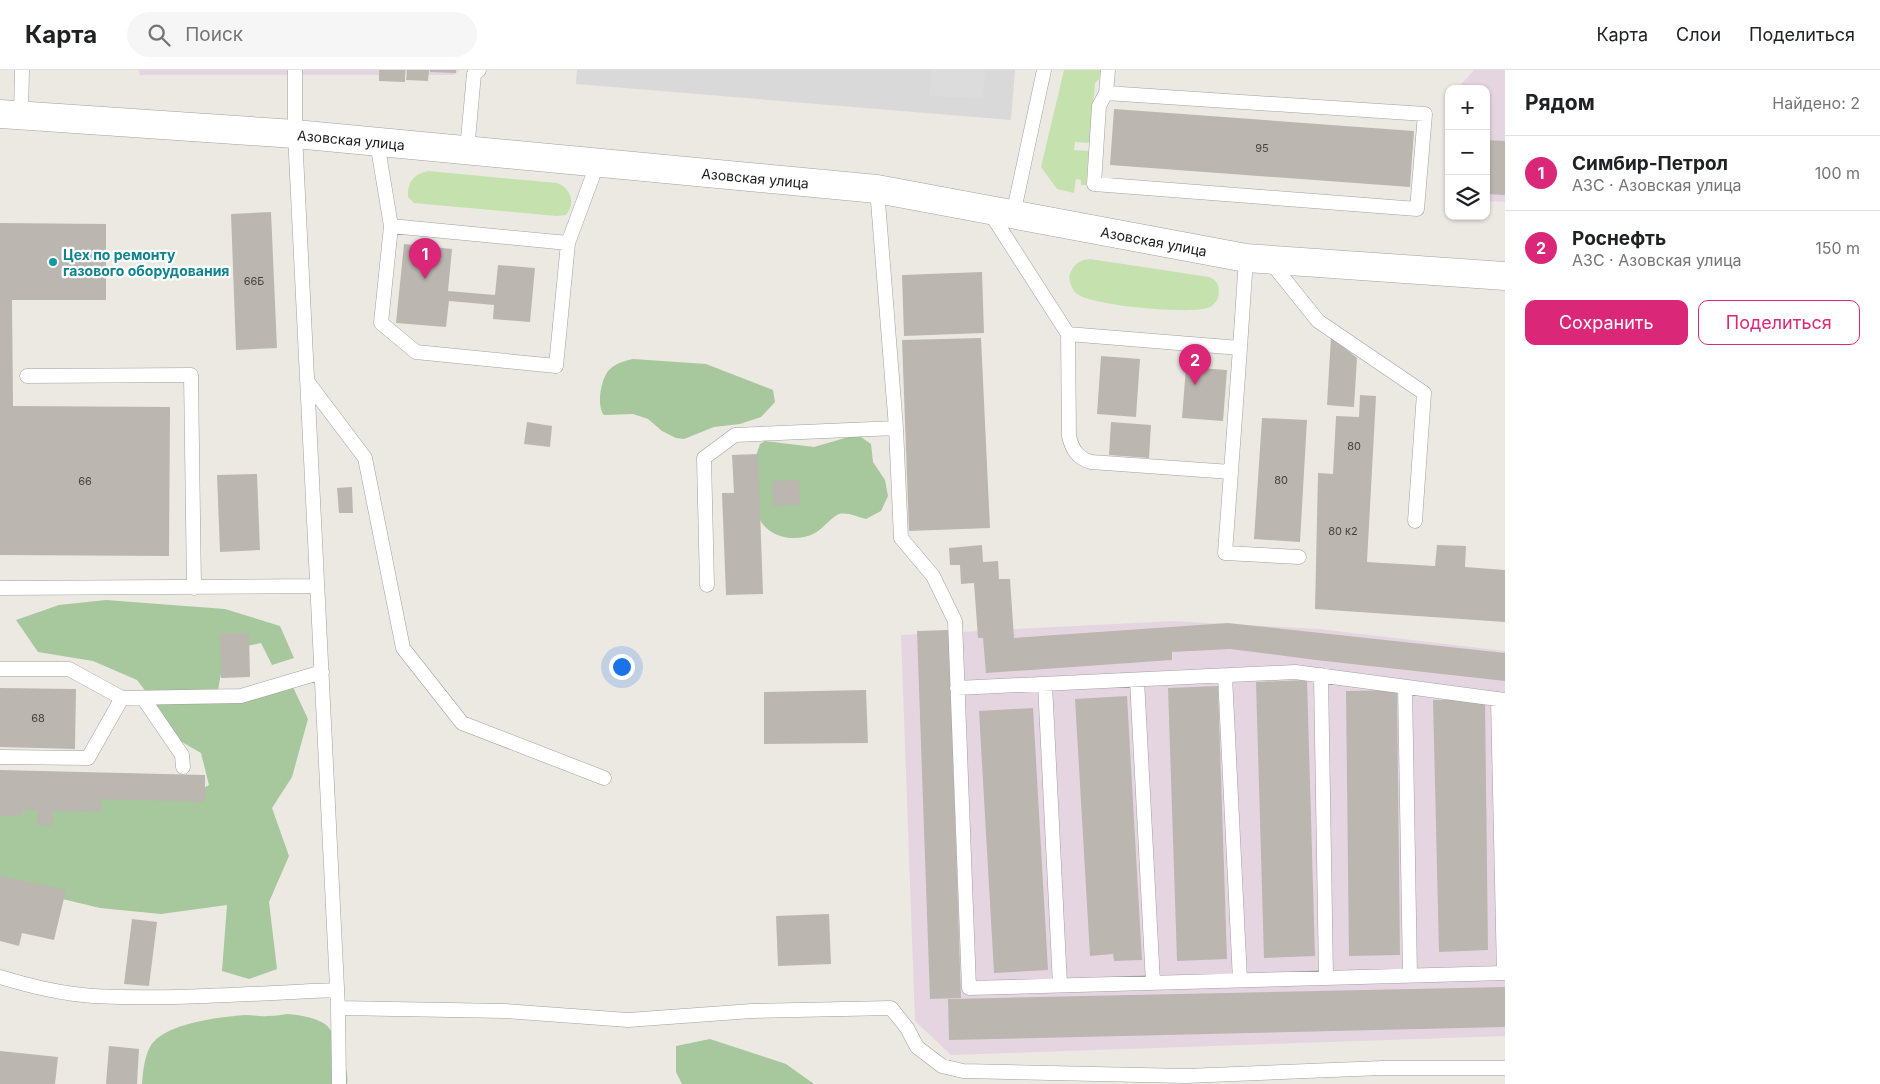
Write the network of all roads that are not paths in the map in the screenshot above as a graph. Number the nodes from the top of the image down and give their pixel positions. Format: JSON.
{"nodes":[{"id":1,"x":22,"y":70,"type":"edge"},
{"id":2,"x":294,"y":70,"type":"edge"},
{"id":3,"x":479,"y":70,"type":"edge"},
{"id":4,"x":1044,"y":70,"type":"edge"},
{"id":5,"x":1108,"y":70,"type":"edge"},
{"id":6,"x":1106,"y":93,"type":"junction"},
{"id":7,"x":11,"y":114,"type":"edge"},
{"id":8,"x":295,"y":134,"type":"junction"},
{"id":9,"x":377,"y":142,"type":"junction"},
{"id":10,"x":467,"y":150,"type":"junction"},
{"id":11,"x":598,"y":162,"type":"junction"},
{"id":12,"x":878,"y":189,"type":"junction"},
{"id":13,"x":1001,"y":212,"type":"junction"},
{"id":14,"x":391,"y":226,"type":"junction"},
{"id":15,"x":568,"y":243,"type":"junction"},
{"id":16,"x":1257,"y":259,"type":"junction"},
{"id":17,"x":1505,"y":276,"type":"edge"},
{"id":18,"x":1068,"y":334,"type":"junction"},
{"id":19,"x":1240,"y":348,"type":"junction"},
{"id":20,"x":27,"y":376,"type":"dead end"},
{"id":21,"x":307,"y":381,"type":"junction"},
{"id":22,"x":896,"y":428,"type":"junction"},
{"id":23,"x":1231,"y":472,"type":"junction"},
{"id":24,"x":1415,"y":521,"type":"dead end"},
{"id":25,"x":1300,"y":558,"type":"dead end"},
{"id":26,"x":707,"y":585,"type":"dead end"},
{"id":27,"x":317,"y":586,"type":"junction"},
{"id":28,"x":0,"y":588,"type":"edge"},
{"id":29,"x":194,"y":588,"type":"junction"},
{"id":30,"x":0,"y":669,"type":"edge"},
{"id":31,"x":322,"y":672,"type":"junction"},
{"id":32,"x":1321,"y":675,"type":"junction"},
{"id":33,"x":1226,"y":676,"type":"junction"},
{"id":34,"x":1137,"y":680,"type":"junction"},
{"id":35,"x":1045,"y":684,"type":"junction"},
{"id":36,"x":1405,"y":687,"type":"junction"},
{"id":37,"x":957,"y":688,"type":"junction"},
{"id":38,"x":122,"y":698,"type":"junction"},
{"id":39,"x":143,"y":698,"type":"junction"},
{"id":40,"x":1501,"y":700,"type":"edge"},
{"id":41,"x":0,"y":757,"type":"edge"},
{"id":42,"x":183,"y":767,"type":"dead end"},
{"id":43,"x":604,"y":778,"type":"dead end"},
{"id":44,"x":1504,"y":972,"type":"edge"},
{"id":45,"x":1410,"y":975,"type":"junction"},
{"id":46,"x":0,"y":978,"type":"edge"},
{"id":47,"x":1326,"y":978,"type":"junction"},
{"id":48,"x":1240,"y":980,"type":"junction"},
{"id":49,"x":1153,"y":983,"type":"junction"},
{"id":50,"x":1060,"y":985,"type":"junction"},
{"id":51,"x":337,"y":990,"type":"junction"},
{"id":52,"x":338,"y":1008,"type":"junction"},
{"id":53,"x":1505,"y":1068,"type":"edge"},
{"id":54,"x":339,"y":1084,"type":"edge"}],
"edges":[{"from":1,"to":7,"type":"lane"},
{"from":2,"to":8,"type":"lane"},
{"from":3,"to":10,"type":"lane"},
{"from":4,"to":13,"type":"lane"},
{"from":5,"to":6,"type":"lane"},
{"from":6,"to":6,"type":"lane"},
{"from":7,"to":8,"type":"street","name":"Азовская улица"},
{"from":8,"to":9,"type":"street","name":"Азовская улица"},
{"from":8,"to":21,"type":"lane"},
{"from":9,"to":10,"type":"street","name":"Азовская улица"},
{"from":9,"to":14,"type":"lane"},
{"from":10,"to":11,"type":"street","name":"Азовская улица"},
{"from":11,"to":12,"type":"street","name":"Азовская улица"},
{"from":11,"to":15,"type":"lane"},
{"from":12,"to":13,"type":"street","name":"Азовская улица"},
{"from":12,"to":22,"type":"lane"},
{"from":13,"to":16,"type":"street","name":"Азовская улица"},
{"from":13,"to":18,"type":"lane"},
{"from":14,"to":15,"type":"lane"},
{"from":14,"to":15,"type":"lane"},
{"from":16,"to":17,"type":"street","name":"Азовская улица"},
{"from":16,"to":19,"type":"lane"},
{"from":16,"to":24,"type":"lane"},
{"from":18,"to":19,"type":"lane"},
{"from":18,"to":23,"type":"lane"},
{"from":19,"to":23,"type":"lane"},
{"from":20,"to":29,"type":"lane"},
{"from":21,"to":27,"type":"lane"},
{"from":21,"to":43,"type":"lane"},
{"from":22,"to":26,"type":"lane"},
{"from":22,"to":37,"type":"lane"},
{"from":23,"to":25,"type":"lane"},
{"from":27,"to":29,"type":"lane"},
{"from":27,"to":31,"type":"lane"},
{"from":28,"to":29,"type":"lane"},
{"from":30,"to":38,"type":"lane"},
{"from":31,"to":39,"type":"lane"},
{"from":31,"to":51,"type":"lane"},
{"from":32,"to":33,"type":"lane"},
{"from":32,"to":36,"type":"lane"},
{"from":32,"to":47,"type":"lane"},
{"from":33,"to":34,"type":"lane"},
{"from":33,"to":48,"type":"lane"},
{"from":34,"to":35,"type":"lane"},
{"from":34,"to":49,"type":"lane"},
{"from":35,"to":37,"type":"lane"},
{"from":35,"to":50,"type":"lane"},
{"from":36,"to":40,"type":"lane"},
{"from":36,"to":45,"type":"lane"},
{"from":37,"to":50,"type":"lane"},
{"from":38,"to":39,"type":"lane"},
{"from":38,"to":41,"type":"lane"},
{"from":39,"to":42,"type":"lane"},
{"from":40,"to":44,"type":"lane"},
{"from":44,"to":45,"type":"lane"},
{"from":45,"to":47,"type":"lane"},
{"from":46,"to":51,"type":"lane"},
{"from":47,"to":48,"type":"lane"},
{"from":48,"to":49,"type":"lane"},
{"from":49,"to":50,"type":"lane"},
{"from":51,"to":52,"type":"lane"},
{"from":52,"to":53,"type":"lane"},
{"from":52,"to":54,"type":"lane"}]}
